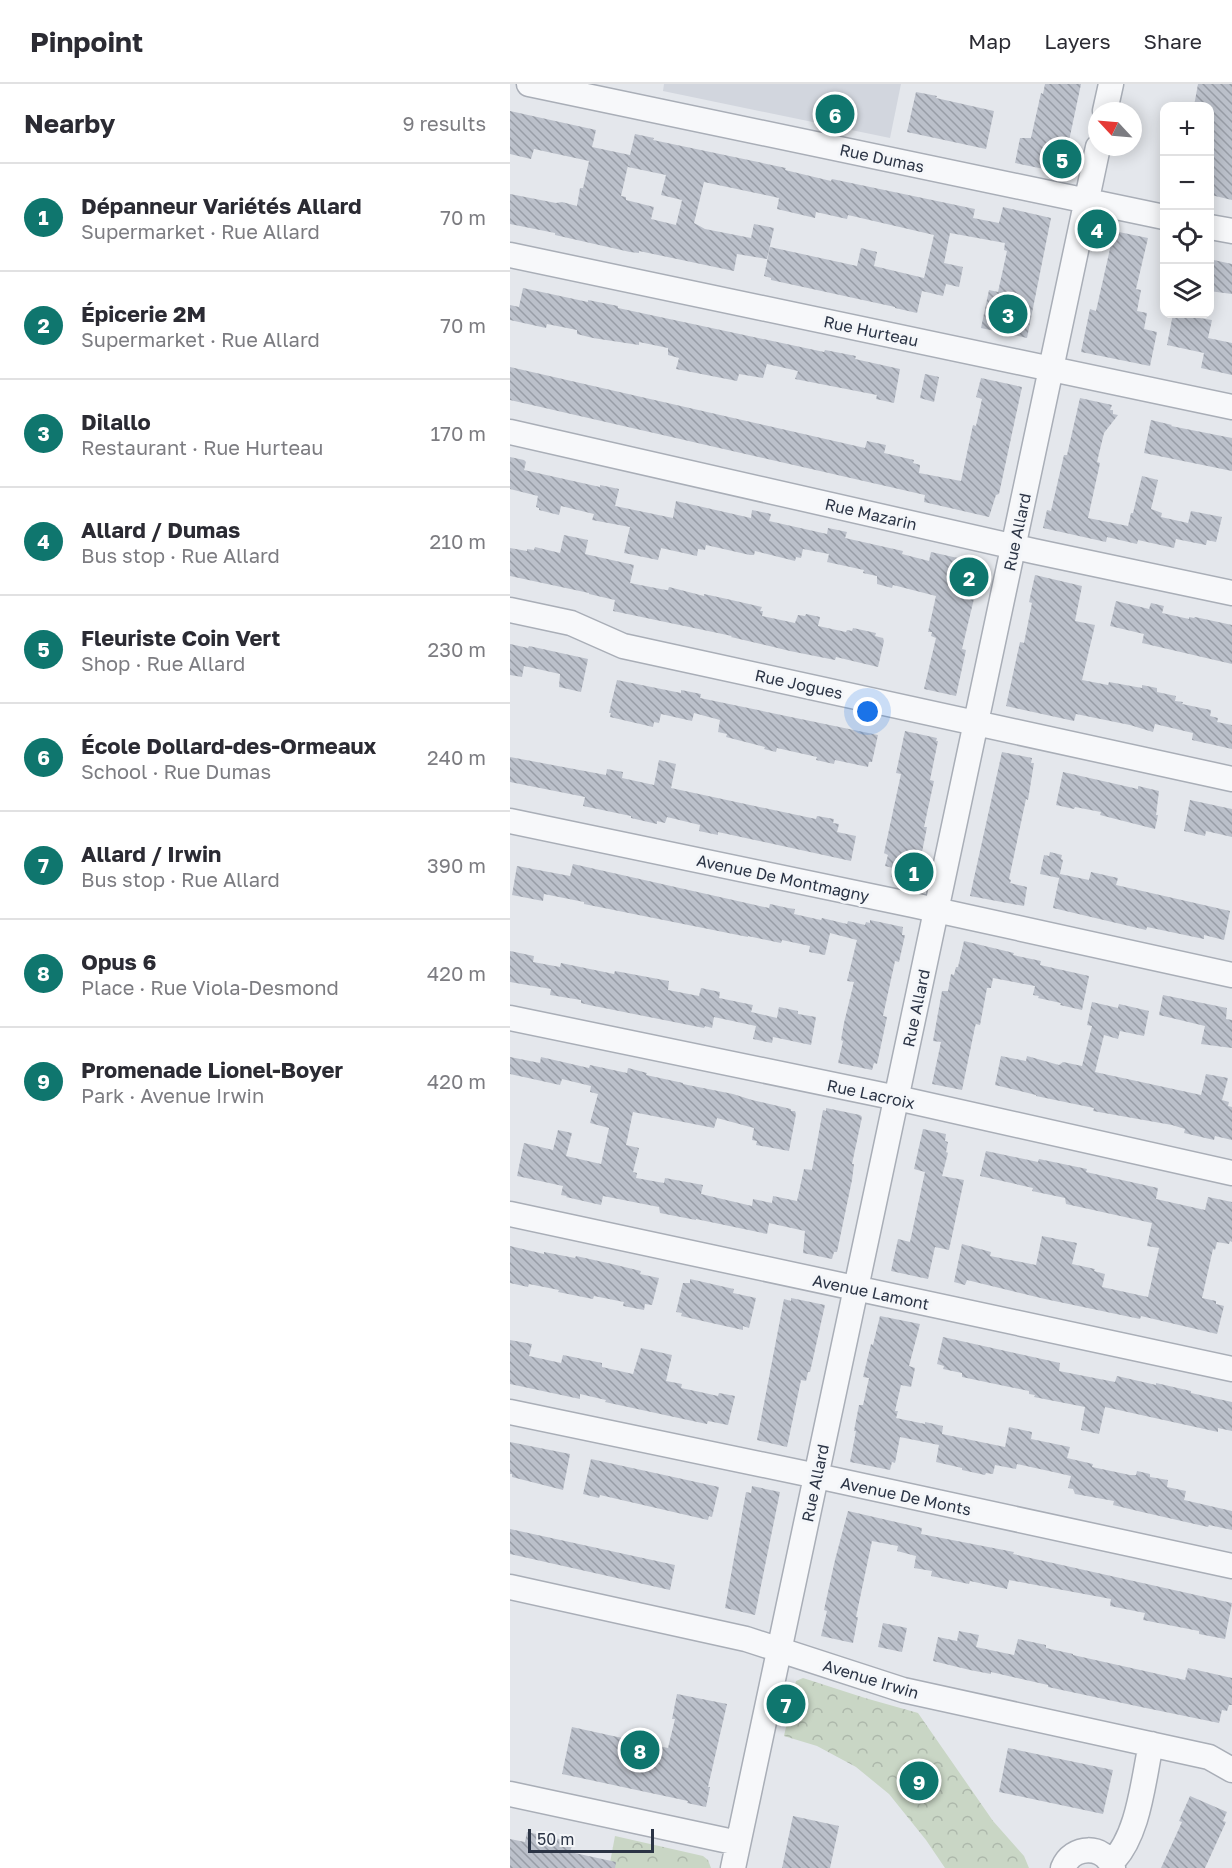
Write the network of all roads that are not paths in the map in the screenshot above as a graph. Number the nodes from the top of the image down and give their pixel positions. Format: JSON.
{"nodes":[{"id":1,"x":530,"y":84,"type":"edge"},
{"id":2,"x":1111,"y":84,"type":"edge"},
{"id":3,"x":1107,"y":102,"type":"edge"},
{"id":4,"x":1096,"y":156,"type":"edge"},
{"id":5,"x":1086,"y":201,"type":"junction"},
{"id":6,"x":1160,"y":216,"type":"edge"},
{"id":7,"x":1214,"y":228,"type":"edge"},
{"id":8,"x":1232,"y":231,"type":"edge"},
{"id":9,"x":510,"y":255,"type":"edge"},
{"id":10,"x":1052,"y":369,"type":"junction"},
{"id":11,"x":1232,"y":407,"type":"edge"},
{"id":12,"x":510,"y":432,"type":"edge"},
{"id":13,"x":1014,"y":546,"type":"junction"},
{"id":14,"x":1232,"y":593,"type":"edge"},
{"id":15,"x":510,"y":610,"type":"edge"},
{"id":16,"x":976,"y":723,"type":"junction"},
{"id":17,"x":1232,"y":779,"type":"edge"},
{"id":18,"x":510,"y":821,"type":"edge"},
{"id":19,"x":936,"y":911,"type":"junction"},
{"id":20,"x":1232,"y":975,"type":"edge"},
{"id":21,"x":510,"y":1018,"type":"edge"},
{"id":22,"x":897,"y":1098,"type":"junction"},
{"id":23,"x":1232,"y":1173,"type":"edge"},
{"id":24,"x":510,"y":1214,"type":"edge"},
{"id":25,"x":856,"y":1289,"type":"junction"},
{"id":26,"x":1232,"y":1369,"type":"edge"},
{"id":27,"x":510,"y":1412,"type":"edge"},
{"id":28,"x":817,"y":1476,"type":"junction"},
{"id":29,"x":1232,"y":1566,"type":"edge"},
{"id":30,"x":510,"y":1587,"type":"edge"},
{"id":31,"x":780,"y":1650,"type":"junction"},
{"id":32,"x":1151,"y":1744,"type":"junction"},
{"id":33,"x":1232,"y":1770,"type":"edge"},
{"id":34,"x":510,"y":1794,"type":"edge"},
{"id":35,"x":738,"y":1843,"type":"junction"},
{"id":36,"x":1112,"y":1865,"type":"edge"},
{"id":37,"x":733,"y":1868,"type":"edge"},
{"id":38,"x":1063,"y":1868,"type":"edge"}],
"edges":[{"from":1,"to":5,"type":"street","name":"Rue Dumas"},
{"from":2,"to":3,"type":"street"},
{"from":4,"to":5,"type":"street","name":"Rue Allard"},
{"from":5,"to":6,"type":"street","name":"Rue Dumas"},
{"from":5,"to":10,"type":"street","name":"Rue Allard"},
{"from":7,"to":8,"type":"street"},
{"from":9,"to":10,"type":"street","name":"Rue Hurteau"},
{"from":10,"to":11,"type":"street","name":"Rue Hurteau"},
{"from":10,"to":13,"type":"street","name":"Rue Allard"},
{"from":12,"to":13,"type":"street","name":"Rue Mazarin"},
{"from":13,"to":14,"type":"street","name":"Rue Mazarin"},
{"from":13,"to":16,"type":"street","name":"Rue Allard"},
{"from":15,"to":16,"type":"street","name":"Rue Jogues"},
{"from":16,"to":17,"type":"street","name":"Rue Jogues"},
{"from":16,"to":19,"type":"street","name":"Rue Allard"},
{"from":18,"to":19,"type":"street","name":"Avenue De Montmagny"},
{"from":19,"to":20,"type":"street","name":"Avenue De Montmagny"},
{"from":19,"to":22,"type":"street","name":"Rue Allard"},
{"from":21,"to":22,"type":"street","name":"Rue Lacroix"},
{"from":22,"to":23,"type":"street","name":"Rue Lacroix"},
{"from":22,"to":25,"type":"street","name":"Rue Allard"},
{"from":24,"to":25,"type":"street","name":"Avenue Lamont"},
{"from":25,"to":26,"type":"street","name":"Avenue Lamont"},
{"from":25,"to":28,"type":"street","name":"Rue Allard"},
{"from":27,"to":28,"type":"street","name":"Avenue De Monts"},
{"from":28,"to":29,"type":"street","name":"Avenue De Monts"},
{"from":28,"to":31,"type":"street","name":"Rue Allard"},
{"from":30,"to":31,"type":"street","name":"Avenue Irwin"},
{"from":31,"to":32,"type":"street","name":"Avenue Irwin"},
{"from":31,"to":35,"type":"street","name":"Rue Allard"},
{"from":32,"to":33,"type":"street","name":"Avenue Irwin"},
{"from":32,"to":36,"type":"street"},
{"from":34,"to":35,"type":"street"},
{"from":35,"to":37,"type":"street","name":"Rue Allard"},
{"from":36,"to":38,"type":"street"}]}
